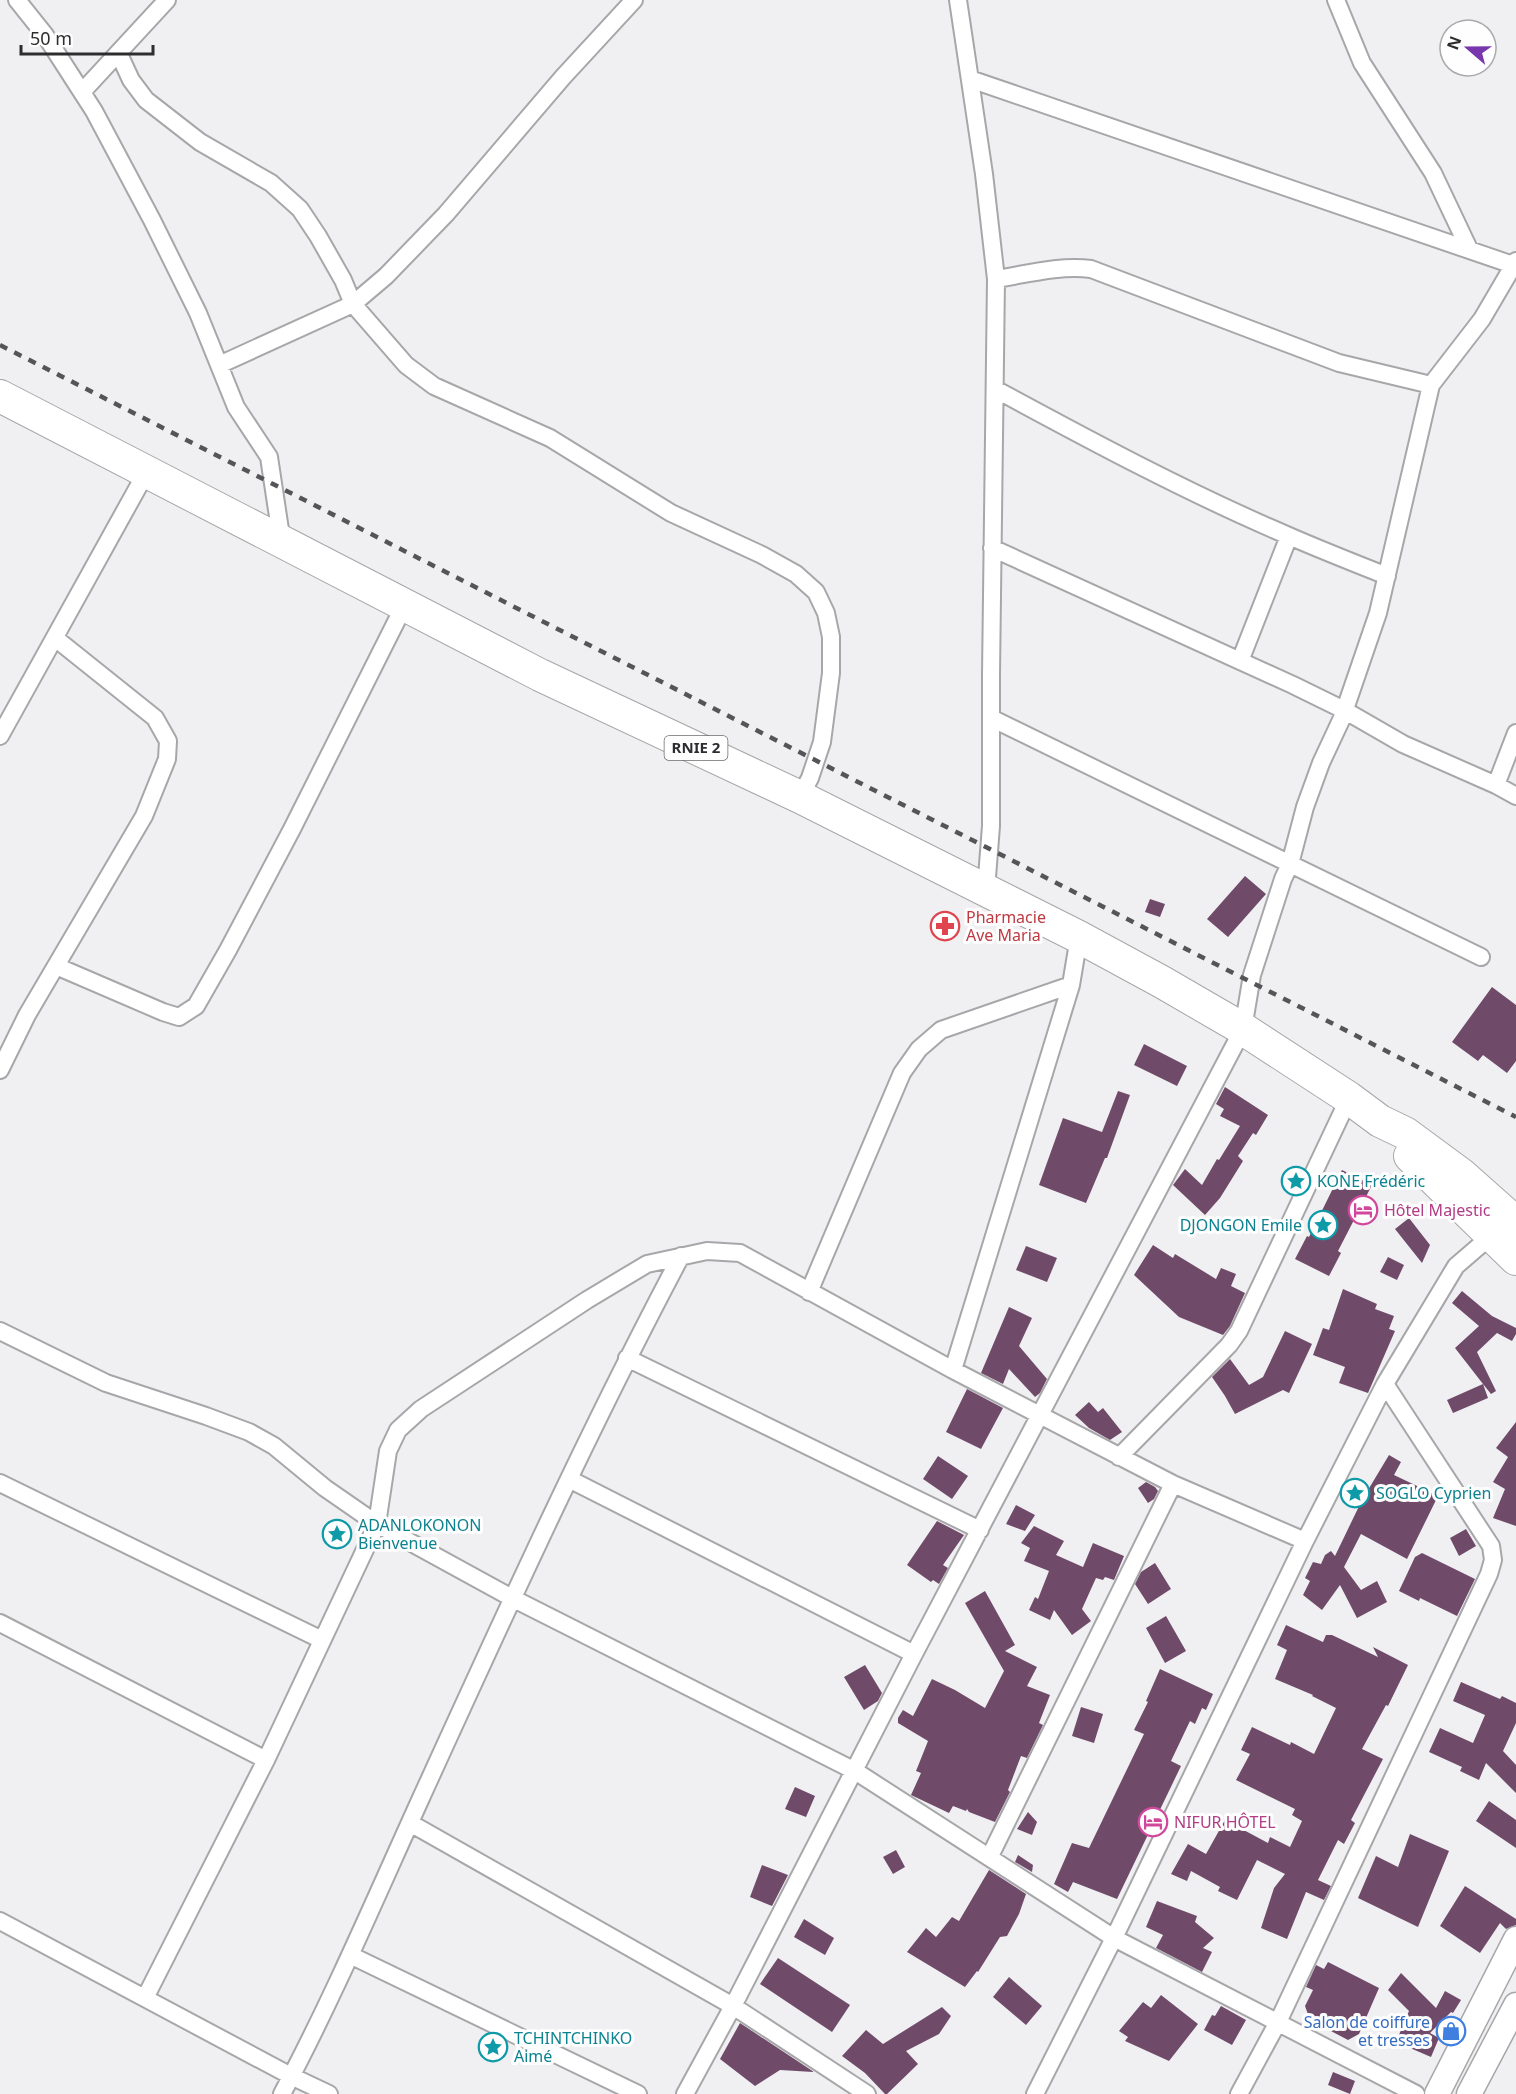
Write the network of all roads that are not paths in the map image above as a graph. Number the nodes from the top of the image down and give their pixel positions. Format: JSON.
{"nodes":[{"id":1,"x":17,"y":0,"type":"edge"},
{"id":2,"x":167,"y":0,"type":"edge"},
{"id":3,"x":634,"y":0,"type":"edge"},
{"id":4,"x":958,"y":0,"type":"edge"},
{"id":5,"x":1336,"y":0,"type":"edge"},
{"id":6,"x":119,"y":54,"type":"junction"},
{"id":7,"x":970,"y":79,"type":"junction"},
{"id":8,"x":82,"y":92,"type":"junction"},
{"id":9,"x":1469,"y":249,"type":"junction"},
{"id":10,"x":1515,"y":264,"type":"edge"},
{"id":11,"x":996,"y":279,"type":"junction"},
{"id":12,"x":353,"y":304,"type":"junction"},
{"id":13,"x":219,"y":365,"type":"junction"},
{"id":14,"x":1431,"y":385,"type":"junction"},
{"id":15,"x":995,"y":389,"type":"junction"},
{"id":16,"x":0,"y":396,"type":"edge"},
{"id":17,"x":147,"y":471,"type":"junction"},
{"id":18,"x":1288,"y":536,"type":"junction"},
{"id":19,"x":282,"y":543,"type":"junction"},
{"id":20,"x":992,"y":548,"type":"junction"},
{"id":21,"x":1387,"y":576,"type":"junction"},
{"id":22,"x":404,"y":606,"type":"junction"},
{"id":23,"x":55,"y":638,"type":"junction"},
{"id":24,"x":1240,"y":661,"type":"junction"},
{"id":25,"x":1344,"y":710,"type":"junction"},
{"id":26,"x":991,"y":718,"type":"junction"},
{"id":27,"x":1,"y":731,"type":"edge"},
{"id":28,"x":1516,"y":733,"type":"edge"},
{"id":29,"x":1496,"y":785,"type":"junction"},
{"id":30,"x":1516,"y":796,"type":"edge"},
{"id":31,"x":800,"y":797,"type":"junction"},
{"id":32,"x":1290,"y":864,"type":"junction"},
{"id":33,"x":986,"y":890,"type":"junction"},
{"id":34,"x":1079,"y":937,"type":"junction"},
{"id":35,"x":1481,"y":957,"type":"dead end"},
{"id":36,"x":56,"y":966,"type":"junction"},
{"id":37,"x":1071,"y":985,"type":"junction"},
{"id":38,"x":1243,"y":1029,"type":"junction"},
{"id":39,"x":0,"y":1070,"type":"edge"},
{"id":40,"x":1348,"y":1098,"type":"junction"},
{"id":41,"x":1504,"y":1229,"type":"edge"},
{"id":42,"x":681,"y":1256,"type":"junction"},
{"id":43,"x":1516,"y":1259,"type":"edge"},
{"id":44,"x":809,"y":1292,"type":"junction"},
{"id":45,"x":0,"y":1331,"type":"edge"},
{"id":46,"x":627,"y":1359,"type":"junction"},
{"id":47,"x":952,"y":1370,"type":"junction"},
{"id":48,"x":1385,"y":1384,"type":"junction"},
{"id":49,"x":1041,"y":1416,"type":"junction"},
{"id":50,"x":1119,"y":1457,"type":"junction"},
{"id":51,"x":569,"y":1479,"type":"junction"},
{"id":52,"x":0,"y":1483,"type":"edge"},
{"id":53,"x":1173,"y":1484,"type":"junction"},
{"id":54,"x":377,"y":1524,"type":"junction"},
{"id":55,"x":980,"y":1530,"type":"junction"},
{"id":56,"x":1305,"y":1541,"type":"junction"},
{"id":57,"x":512,"y":1598,"type":"junction"},
{"id":58,"x":0,"y":1623,"type":"edge"},
{"id":59,"x":322,"y":1640,"type":"junction"},
{"id":60,"x":914,"y":1654,"type":"junction"},
{"id":61,"x":266,"y":1760,"type":"junction"},
{"id":62,"x":855,"y":1771,"type":"junction"},
{"id":63,"x":410,"y":1823,"type":"junction"},
{"id":64,"x":990,"y":1856,"type":"junction"},
{"id":65,"x":0,"y":1921,"type":"edge"},
{"id":66,"x":1114,"y":1938,"type":"junction"},
{"id":67,"x":1516,"y":1939,"type":"edge"},
{"id":68,"x":350,"y":1955,"type":"junction"},
{"id":69,"x":145,"y":1998,"type":"junction"},
{"id":70,"x":1516,"y":2005,"type":"edge"},
{"id":71,"x":733,"y":2006,"type":"junction"},
{"id":72,"x":1278,"y":2022,"type":"junction"},
{"id":73,"x":291,"y":2076,"type":"junction"},
{"id":74,"x":282,"y":2094,"type":"edge"},
{"id":75,"x":329,"y":2094,"type":"edge"},
{"id":76,"x":638,"y":2094,"type":"edge"},
{"id":77,"x":685,"y":2094,"type":"edge"},
{"id":78,"x":867,"y":2094,"type":"edge"},
{"id":79,"x":1035,"y":2094,"type":"edge"},
{"id":80,"x":1239,"y":2094,"type":"edge"},
{"id":81,"x":1416,"y":2094,"type":"edge"},
{"id":82,"x":1437,"y":2094,"type":"edge"},
{"id":83,"x":1469,"y":2094,"type":"edge"}],
"edges":[{"from":1,"to":8,"type":"street"},
{"from":2,"to":6,"type":"street"},
{"from":3,"to":12,"type":"street"},
{"from":4,"to":7,"type":"street"},
{"from":5,"to":9,"type":"street"},
{"from":6,"to":8,"type":"street"},
{"from":6,"to":12,"type":"street"},
{"from":7,"to":9,"type":"street"},
{"from":7,"to":11,"type":"street"},
{"from":8,"to":13,"type":"street"},
{"from":9,"to":10,"type":"street"},
{"from":10,"to":14,"type":"street"},
{"from":11,"to":14,"type":"street"},
{"from":11,"to":15,"type":"street"},
{"from":12,"to":13,"type":"street"},
{"from":12,"to":31,"type":"street"},
{"from":13,"to":19,"type":"street"},
{"from":14,"to":21,"type":"street"},
{"from":15,"to":18,"type":"street"},
{"from":15,"to":20,"type":"street"},
{"from":16,"to":17,"type":"highway","number":"RNIE 2"},
{"from":17,"to":19,"type":"highway","number":"RNIE 2"},
{"from":17,"to":23,"type":"street"},
{"from":18,"to":21,"type":"street"},
{"from":18,"to":24,"type":"street"},
{"from":19,"to":22,"type":"highway","number":"RNIE 2"},
{"from":20,"to":24,"type":"street"},
{"from":20,"to":26,"type":"street"},
{"from":21,"to":25,"type":"street"},
{"from":22,"to":31,"type":"highway","number":"RNIE 2"},
{"from":22,"to":36,"type":"street"},
{"from":23,"to":27,"type":"street"},
{"from":23,"to":36,"type":"street"},
{"from":24,"to":25,"type":"street"},
{"from":25,"to":29,"type":"street"},
{"from":25,"to":32,"type":"street"},
{"from":26,"to":32,"type":"street"},
{"from":26,"to":33,"type":"street"},
{"from":28,"to":29,"type":"street"},
{"from":29,"to":30,"type":"street"},
{"from":31,"to":33,"type":"highway","number":"RNIE 2"},
{"from":32,"to":35,"type":"street"},
{"from":32,"to":38,"type":"street"},
{"from":33,"to":34,"type":"highway","number":"RNIE 2"},
{"from":34,"to":37,"type":"street"},
{"from":34,"to":38,"type":"highway","number":"RNIE 2"},
{"from":36,"to":39,"type":"street"},
{"from":37,"to":44,"type":"street"},
{"from":37,"to":47,"type":"street"},
{"from":38,"to":40,"type":"highway","number":"RNIE 2"},
{"from":38,"to":49,"type":"street"},
{"from":40,"to":41,"type":"highway","number":"RNIE 2"},
{"from":40,"to":50,"type":"street"},
{"from":41,"to":43,"type":"highway","number":"RNIE 2"},
{"from":41,"to":48,"type":"street"},
{"from":42,"to":44,"type":"street"},
{"from":42,"to":46,"type":"street"},
{"from":42,"to":54,"type":"street"},
{"from":44,"to":47,"type":"street"},
{"from":45,"to":54,"type":"street"},
{"from":46,"to":51,"type":"street"},
{"from":46,"to":55,"type":"street"},
{"from":47,"to":49,"type":"street"},
{"from":48,"to":56,"type":"street"},
{"from":48,"to":72,"type":"street"},
{"from":49,"to":50,"type":"street"},
{"from":49,"to":55,"type":"street"},
{"from":50,"to":53,"type":"street"},
{"from":51,"to":57,"type":"street"},
{"from":51,"to":60,"type":"street"},
{"from":52,"to":59,"type":"street"},
{"from":53,"to":56,"type":"street"},
{"from":53,"to":64,"type":"street"},
{"from":54,"to":57,"type":"street"},
{"from":54,"to":59,"type":"street"},
{"from":55,"to":60,"type":"street"},
{"from":56,"to":66,"type":"street"},
{"from":57,"to":62,"type":"street"},
{"from":57,"to":63,"type":"street"},
{"from":58,"to":61,"type":"street"},
{"from":59,"to":61,"type":"street"},
{"from":60,"to":62,"type":"street"},
{"from":61,"to":69,"type":"street"},
{"from":62,"to":64,"type":"street"},
{"from":62,"to":71,"type":"street"},
{"from":63,"to":68,"type":"street"},
{"from":63,"to":71,"type":"street"},
{"from":64,"to":66,"type":"street"},
{"from":65,"to":69,"type":"street"},
{"from":66,"to":72,"type":"street"},
{"from":66,"to":79,"type":"street"},
{"from":67,"to":82,"type":"street"},
{"from":68,"to":73,"type":"street"},
{"from":68,"to":76,"type":"street"},
{"from":69,"to":73,"type":"street"},
{"from":70,"to":83,"type":"street"},
{"from":71,"to":77,"type":"street"},
{"from":71,"to":78,"type":"street"},
{"from":72,"to":80,"type":"street"},
{"from":72,"to":81,"type":"street"},
{"from":73,"to":74,"type":"street"},
{"from":73,"to":75,"type":"street"}]}
